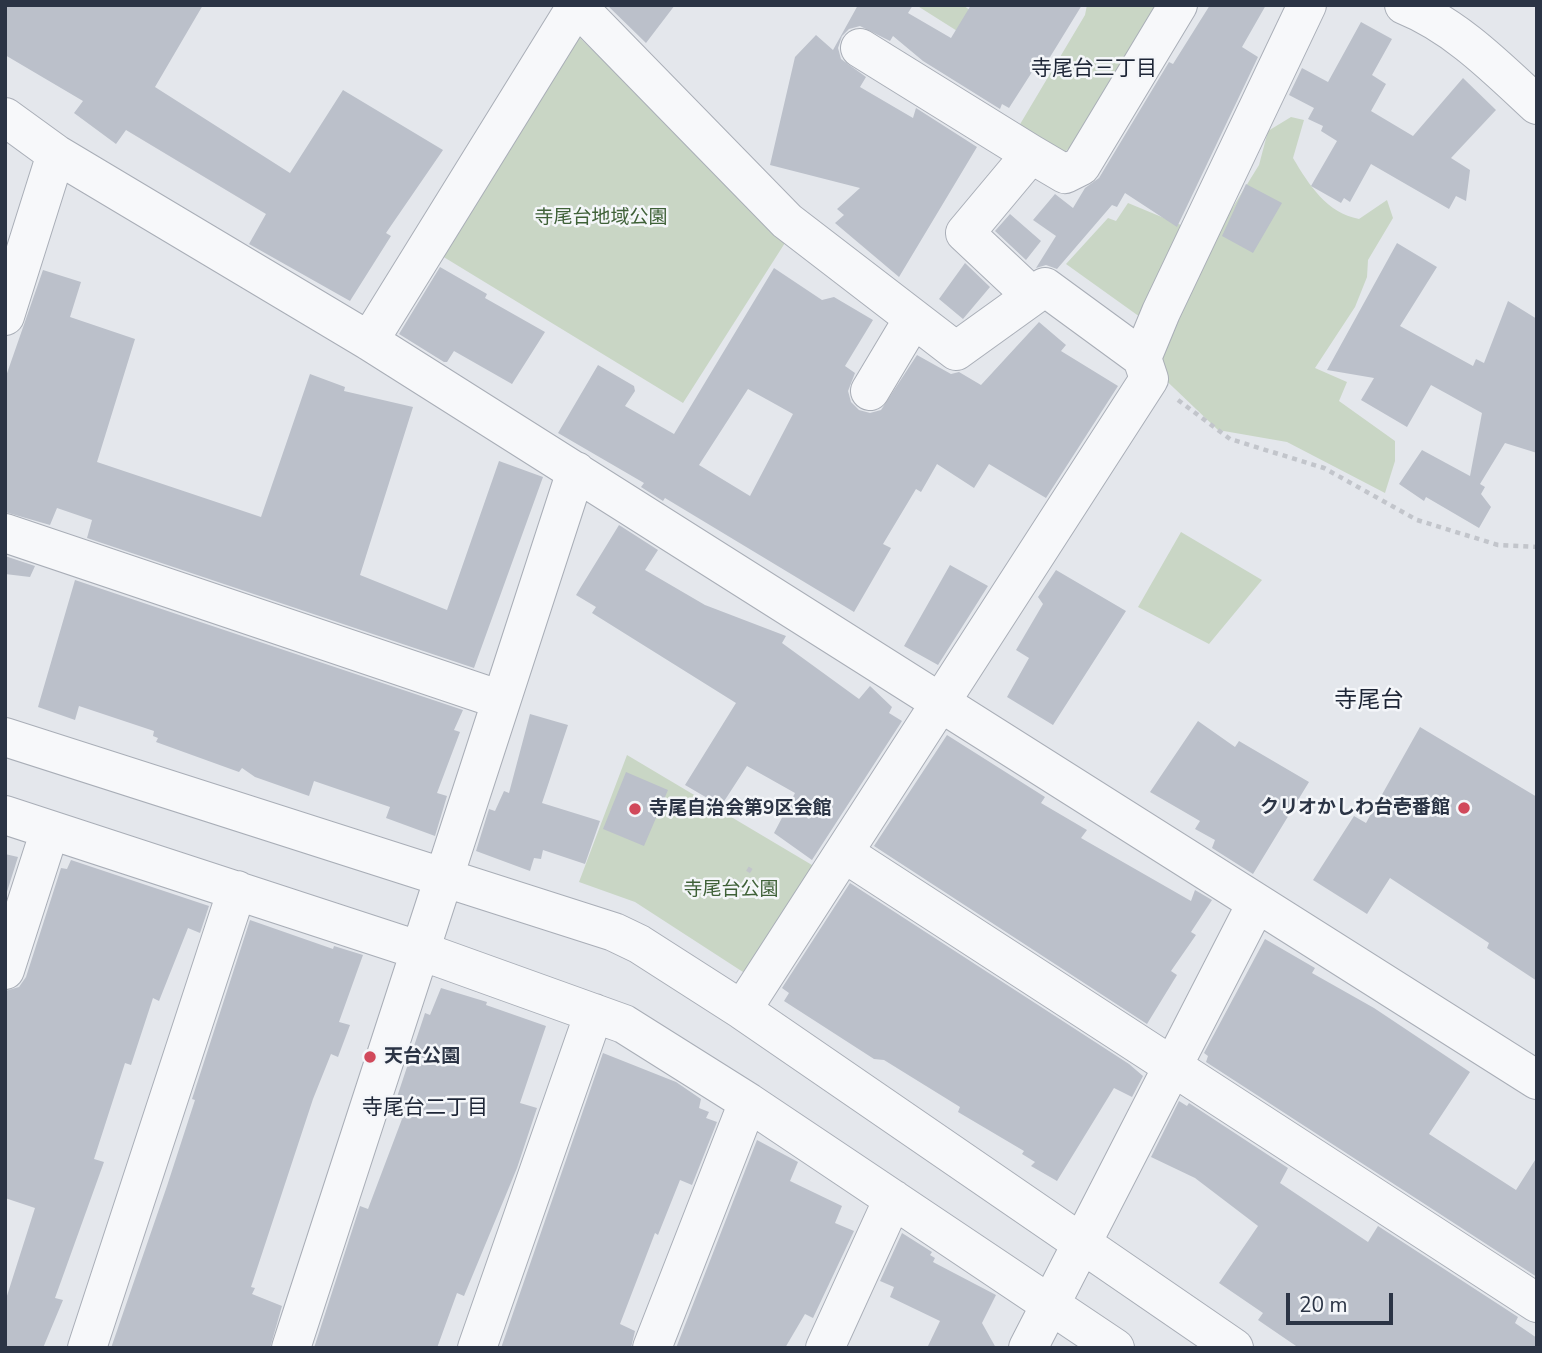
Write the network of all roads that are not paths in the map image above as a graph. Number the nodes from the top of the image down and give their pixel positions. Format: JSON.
{"nodes":[{"id":1,"x":577,"y":5,"type":"edge"},
{"id":2,"x":1178,"y":5,"type":"edge"},
{"id":3,"x":1307,"y":5,"type":"edge"},
{"id":4,"x":1404,"y":5,"type":"edge"},
{"id":5,"x":859,"y":48,"type":"dead end"},
{"id":6,"x":1537,"y":105,"type":"edge"},
{"id":7,"x":5,"y":117,"type":"edge"},
{"id":8,"x":57,"y":154,"type":"junction"},
{"id":9,"x":1031,"y":154,"type":"junction"},
{"id":10,"x":1031,"y":295,"type":"junction"},
{"id":11,"x":5,"y":316,"type":"edge"},
{"id":12,"x":913,"y":319,"type":"junction"},
{"id":13,"x":369,"y":341,"type":"junction"},
{"id":14,"x":1146,"y":368,"type":"junction"},
{"id":15,"x":870,"y":391,"type":"dead end"},
{"id":16,"x":576,"y":471,"type":"junction"},
{"id":17,"x":5,"y":533,"type":"edge"},
{"id":18,"x":501,"y":700,"type":"junction"},
{"id":19,"x":941,"y":705,"type":"junction"},
{"id":20,"x":5,"y":737,"type":"edge"},
{"id":21,"x":5,"y":815,"type":"edge"},
{"id":22,"x":50,"y":830,"type":"junction"},
{"id":23,"x":844,"y":853,"type":"junction"},
{"id":24,"x":445,"y":879,"type":"junction"},
{"id":25,"x":237,"y":890,"type":"junction"},
{"id":26,"x":1256,"y":904,"type":"junction"},
{"id":27,"x":421,"y":951,"type":"junction"},
{"id":28,"x":5,"y":970,"type":"edge"},
{"id":29,"x":742,"y":1010,"type":"junction"},
{"id":30,"x":594,"y":1013,"type":"junction"},
{"id":31,"x":1173,"y":1065,"type":"junction"},
{"id":32,"x":1537,"y":1080,"type":"edge"},
{"id":33,"x":748,"y":1102,"type":"junction"},
{"id":34,"x":893,"y":1199,"type":"junction"},
{"id":35,"x":1082,"y":1243,"type":"junction"},
{"id":36,"x":1537,"y":1303,"type":"edge"},
{"id":37,"x":1050,"y":1304,"type":"junction"},
{"id":38,"x":87,"y":1348,"type":"edge"},
{"id":39,"x":291,"y":1348,"type":"edge"},
{"id":40,"x":477,"y":1348,"type":"edge"},
{"id":41,"x":652,"y":1348,"type":"edge"},
{"id":42,"x":825,"y":1348,"type":"edge"},
{"id":43,"x":1028,"y":1348,"type":"edge"},
{"id":44,"x":1115,"y":1348,"type":"edge"},
{"id":45,"x":1234,"y":1348,"type":"edge"}],
"edges":[{"from":1,"to":12,"type":"street"},
{"from":1,"to":13,"type":"street"},
{"from":2,"to":9,"type":"street"},
{"from":3,"to":14,"type":"street"},
{"from":4,"to":6,"type":"street"},
{"from":5,"to":9,"type":"street"},
{"from":7,"to":8,"type":"street"},
{"from":8,"to":11,"type":"street"},
{"from":8,"to":13,"type":"street"},
{"from":9,"to":10,"type":"street"},
{"from":10,"to":12,"type":"street"},
{"from":10,"to":14,"type":"street"},
{"from":12,"to":15,"type":"street"},
{"from":13,"to":16,"type":"street"},
{"from":14,"to":19,"type":"street"},
{"from":16,"to":18,"type":"street"},
{"from":16,"to":19,"type":"street"},
{"from":17,"to":18,"type":"street"},
{"from":18,"to":24,"type":"street"},
{"from":19,"to":23,"type":"street"},
{"from":19,"to":26,"type":"street"},
{"from":20,"to":24,"type":"street"},
{"from":21,"to":22,"type":"street"},
{"from":22,"to":25,"type":"street"},
{"from":22,"to":28,"type":"street"},
{"from":23,"to":29,"type":"street"},
{"from":23,"to":31,"type":"street"},
{"from":24,"to":27,"type":"street"},
{"from":24,"to":29,"type":"street"},
{"from":25,"to":27,"type":"street"},
{"from":25,"to":38,"type":"street"},
{"from":26,"to":31,"type":"street"},
{"from":26,"to":32,"type":"street"},
{"from":27,"to":30,"type":"street"},
{"from":27,"to":39,"type":"street"},
{"from":29,"to":35,"type":"street"},
{"from":30,"to":33,"type":"street"},
{"from":30,"to":40,"type":"street"},
{"from":31,"to":35,"type":"street"},
{"from":31,"to":36,"type":"street"},
{"from":33,"to":34,"type":"street"},
{"from":33,"to":41,"type":"street"},
{"from":34,"to":37,"type":"street"},
{"from":34,"to":42,"type":"street"},
{"from":35,"to":37,"type":"street"},
{"from":35,"to":45,"type":"street"},
{"from":37,"to":43,"type":"street"},
{"from":37,"to":44,"type":"street"}]}
